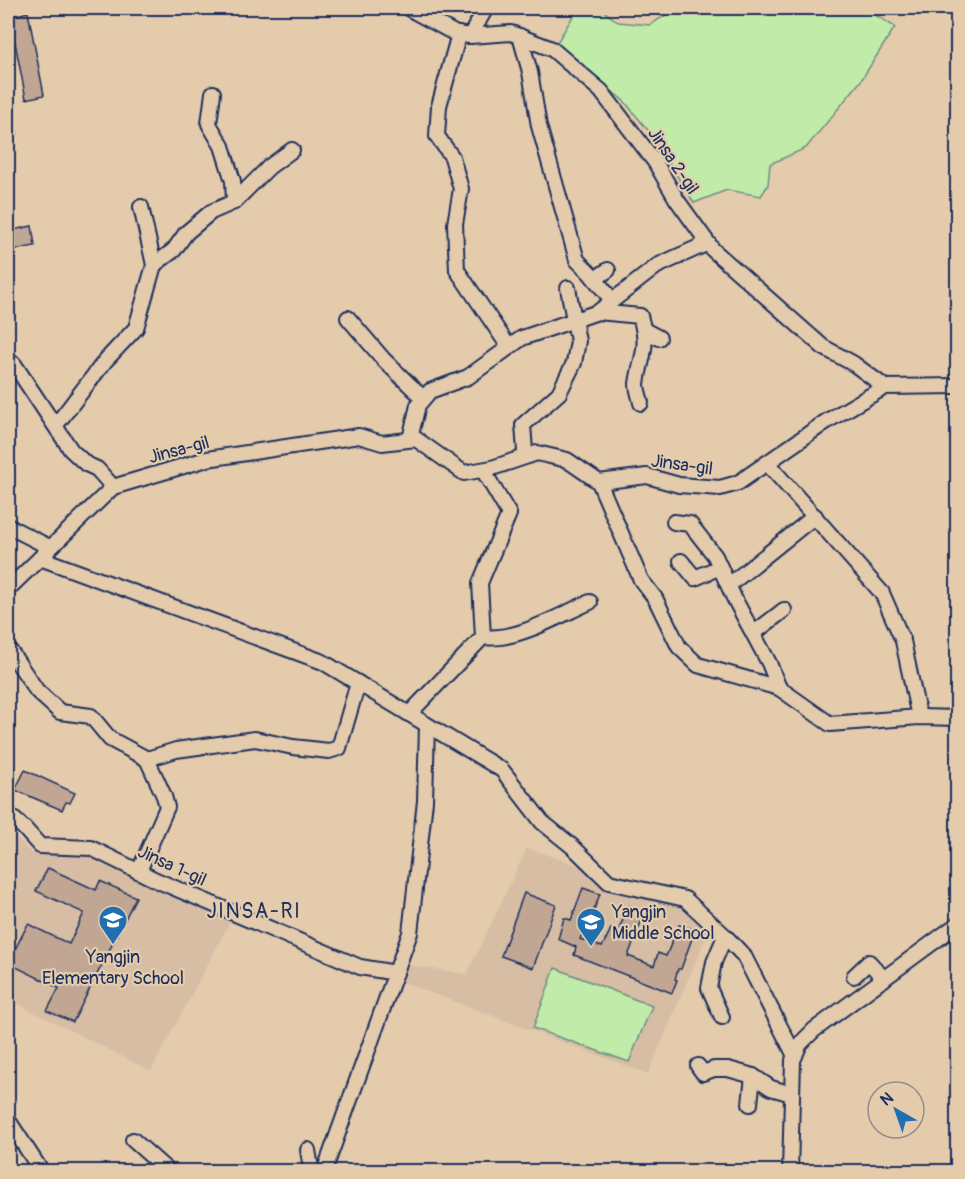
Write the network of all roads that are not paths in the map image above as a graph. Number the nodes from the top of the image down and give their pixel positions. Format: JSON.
{"nodes":[{"id":1,"x":408,"y":8,"type":"edge"},
{"id":2,"x":486,"y":8,"type":"edge"},
{"id":3,"x":464,"y":35,"type":"junction"},
{"id":4,"x":520,"y":36,"type":"junction"},
{"id":5,"x":213,"y":93,"type":"dead end"},
{"id":6,"x":292,"y":150,"type":"dead end"},
{"id":7,"x":234,"y":202,"type":"junction"},
{"id":8,"x":141,"y":207,"type":"dead end"},
{"id":9,"x":708,"y":243,"type":"junction"},
{"id":10,"x":154,"y":266,"type":"junction"},
{"id":11,"x":608,"y":270,"type":"dead end"},
{"id":12,"x":595,"y":279,"type":"junction"},
{"id":13,"x":568,"y":288,"type":"dead end"},
{"id":14,"x":612,"y":300,"type":"junction"},
{"id":15,"x":598,"y":312,"type":"junction"},
{"id":16,"x":348,"y":318,"type":"dead end"},
{"id":17,"x":573,"y":320,"type":"junction"},
{"id":18,"x":644,"y":330,"type":"junction"},
{"id":19,"x":659,"y":338,"type":"dead end"},
{"id":20,"x":509,"y":347,"type":"junction"},
{"id":21,"x":8,"y":363,"type":"edge"},
{"id":22,"x":957,"y":386,"type":"edge"},
{"id":23,"x":885,"y":387,"type":"junction"},
{"id":24,"x":423,"y":398,"type":"junction"},
{"id":25,"x":641,"y":403,"type":"dead end"},
{"id":26,"x":56,"y":425,"type":"junction"},
{"id":27,"x":410,"y":439,"type":"junction"},
{"id":28,"x":527,"y":456,"type":"junction"},
{"id":29,"x":767,"y":463,"type":"junction"},
{"id":30,"x":483,"y":470,"type":"junction"},
{"id":31,"x":598,"y":482,"type":"junction"},
{"id":32,"x":113,"y":487,"type":"junction"},
{"id":33,"x":815,"y":516,"type":"junction"},
{"id":34,"x":674,"y":522,"type":"dead end"},
{"id":35,"x":8,"y":526,"type":"edge"},
{"id":36,"x":45,"y":552,"type":"junction"},
{"id":37,"x":681,"y":561,"type":"dead end"},
{"id":38,"x":720,"y":567,"type":"junction"},
{"id":39,"x":729,"y":585,"type":"junction"},
{"id":40,"x":8,"y":589,"type":"edge"},
{"id":41,"x":590,"y":602,"type":"dead end"},
{"id":42,"x":784,"y":610,"type":"dead end"},
{"id":43,"x":754,"y":633,"type":"junction"},
{"id":44,"x":483,"y":637,"type":"junction"},
{"id":45,"x":8,"y":648,"type":"edge"},
{"id":46,"x":358,"y":683,"type":"junction"},
{"id":47,"x":779,"y":688,"type":"junction"},
{"id":48,"x":409,"y":714,"type":"junction"},
{"id":49,"x":919,"y":717,"type":"junction"},
{"id":50,"x":957,"y":718,"type":"edge"},
{"id":51,"x":427,"y":725,"type":"junction"},
{"id":52,"x":147,"y":759,"type":"junction"},
{"id":53,"x":8,"y":814,"type":"edge"},
{"id":54,"x":139,"y":871,"type":"junction"},
{"id":55,"x":957,"y":924,"type":"edge"},
{"id":56,"x":725,"y":936,"type":"junction"},
{"id":57,"x":396,"y":973,"type":"junction"},
{"id":58,"x":854,"y":976,"type":"dead end"},
{"id":59,"x":884,"y":979,"type":"junction"},
{"id":60,"x":722,"y":1017,"type":"dead end"},
{"id":61,"x":795,"y":1056,"type":"junction"},
{"id":62,"x":698,"y":1066,"type":"dead end"},
{"id":63,"x":753,"y":1076,"type":"junction"},
{"id":64,"x":792,"y":1094,"type":"junction"},
{"id":65,"x":750,"y":1104,"type":"dead end"},
{"id":66,"x":8,"y":1120,"type":"edge"},
{"id":67,"x":133,"y":1140,"type":"dead end"},
{"id":68,"x":308,"y":1150,"type":"dead end"},
{"id":69,"x":42,"y":1172,"type":"edge"},
{"id":70,"x":169,"y":1172,"type":"edge"},
{"id":71,"x":317,"y":1172,"type":"edge"},
{"id":72,"x":324,"y":1172,"type":"edge"},
{"id":73,"x":790,"y":1172,"type":"edge"}],
"edges":[{"from":1,"to":3,"type":"street"},
{"from":2,"to":3,"type":"street"},
{"from":3,"to":4,"type":"street","name":"Jinsa 2-gil"},
{"from":3,"to":20,"type":"street"},
{"from":4,"to":9,"type":"street","name":"Jinsa 2-gil"},
{"from":4,"to":12,"type":"street"},
{"from":5,"to":7,"type":"street"},
{"from":6,"to":7,"type":"street"},
{"from":7,"to":10,"type":"street"},
{"from":8,"to":10,"type":"street"},
{"from":9,"to":14,"type":"street"},
{"from":9,"to":23,"type":"street","name":"Jinsa 2-gil"},
{"from":10,"to":26,"type":"street"},
{"from":11,"to":12,"type":"street"},
{"from":12,"to":14,"type":"street"},
{"from":13,"to":17,"type":"street"},
{"from":14,"to":15,"type":"street"},
{"from":15,"to":17,"type":"street"},
{"from":15,"to":18,"type":"street"},
{"from":16,"to":24,"type":"street"},
{"from":17,"to":20,"type":"street"},
{"from":17,"to":28,"type":"street"},
{"from":18,"to":19,"type":"street"},
{"from":18,"to":25,"type":"street"},
{"from":20,"to":24,"type":"street"},
{"from":21,"to":26,"type":"street"},
{"from":22,"to":23,"type":"street"},
{"from":23,"to":29,"type":"street","name":"Jinsa-gil"},
{"from":24,"to":27,"type":"street"},
{"from":26,"to":32,"type":"street"},
{"from":27,"to":30,"type":"street"},
{"from":27,"to":32,"type":"street","name":"Jinsa-gil"},
{"from":28,"to":30,"type":"street"},
{"from":28,"to":31,"type":"street"},
{"from":29,"to":31,"type":"street","name":"Jinsa-gil"},
{"from":29,"to":33,"type":"street"},
{"from":30,"to":44,"type":"street"},
{"from":31,"to":47,"type":"street"},
{"from":32,"to":36,"type":"street","name":"Jinsa-gil"},
{"from":33,"to":39,"type":"street"},
{"from":33,"to":49,"type":"street"},
{"from":34,"to":38,"type":"street"},
{"from":35,"to":36,"type":"street"},
{"from":36,"to":40,"type":"street","name":"Jinsa-gil"},
{"from":36,"to":46,"type":"street"},
{"from":37,"to":38,"type":"street"},
{"from":38,"to":39,"type":"street"},
{"from":39,"to":43,"type":"street"},
{"from":41,"to":44,"type":"street"},
{"from":42,"to":43,"type":"street"},
{"from":43,"to":47,"type":"street"},
{"from":44,"to":48,"type":"street"},
{"from":45,"to":52,"type":"street"},
{"from":46,"to":48,"type":"street"},
{"from":46,"to":52,"type":"street"},
{"from":47,"to":49,"type":"street"},
{"from":48,"to":51,"type":"street"},
{"from":49,"to":50,"type":"street"},
{"from":51,"to":56,"type":"street"},
{"from":51,"to":57,"type":"street"},
{"from":52,"to":54,"type":"street"},
{"from":53,"to":54,"type":"street","name":"Jinsa 1-gil"},
{"from":54,"to":57,"type":"street","name":"Jinsa 1-gil"},
{"from":55,"to":59,"type":"street"},
{"from":56,"to":60,"type":"street"},
{"from":56,"to":61,"type":"street"},
{"from":57,"to":72,"type":"street"},
{"from":58,"to":59,"type":"street"},
{"from":59,"to":61,"type":"street"},
{"from":61,"to":64,"type":"street"},
{"from":62,"to":63,"type":"street"},
{"from":63,"to":64,"type":"street"},
{"from":63,"to":65,"type":"street"},
{"from":64,"to":73,"type":"street"},
{"from":66,"to":69,"type":"street"},
{"from":67,"to":70,"type":"street"},
{"from":68,"to":71,"type":"street"}]}
